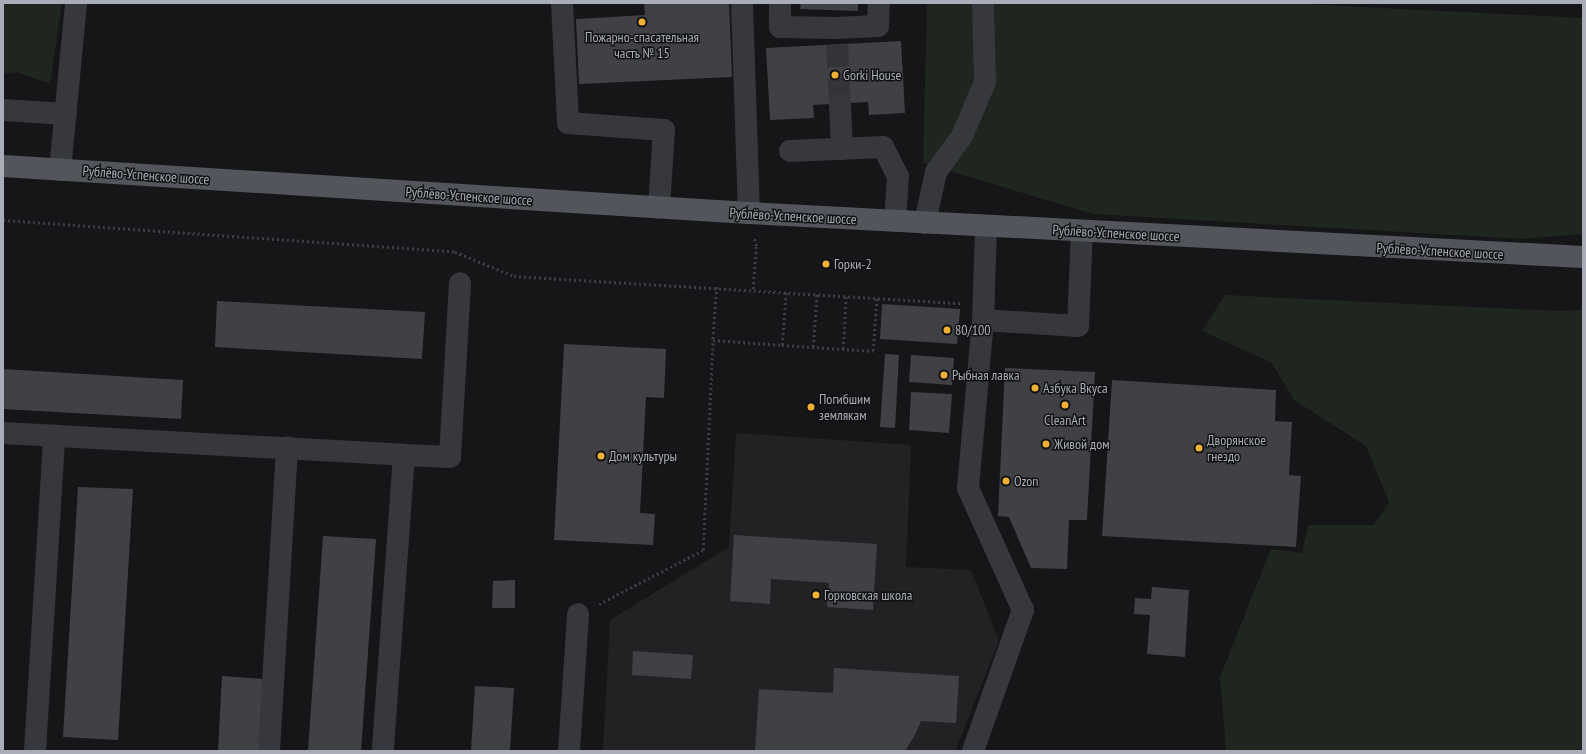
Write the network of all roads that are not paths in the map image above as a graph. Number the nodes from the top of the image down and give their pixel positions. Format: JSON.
{"nodes":[{"id":1,"x":76,"y":3,"type":"edge"},
{"id":2,"x":562,"y":3,"type":"edge"},
{"id":3,"x":742,"y":3,"type":"edge"},
{"id":4,"x":780,"y":3,"type":"edge"},
{"id":5,"x":879,"y":3,"type":"edge"},
{"id":6,"x":983,"y":3,"type":"edge"},
{"id":7,"x":840,"y":104,"type":"tunnel mouth"},
{"id":8,"x":3,"y":110,"type":"edge"},
{"id":9,"x":66,"y":114,"type":"junction"},
{"id":10,"x":842,"y":149,"type":"junction"},
{"id":11,"x":790,"y":152,"type":"dead end"},
{"id":12,"x":3,"y":166,"type":"edge"},
{"id":13,"x":60,"y":170,"type":"junction"},
{"id":14,"x":659,"y":208,"type":"junction"},
{"id":15,"x":749,"y":213,"type":"junction"},
{"id":16,"x":895,"y":221,"type":"junction"},
{"id":17,"x":925,"y":223,"type":"junction"},
{"id":18,"x":986,"y":226,"type":"junction"},
{"id":19,"x":1082,"y":232,"type":"junction"},
{"id":20,"x":1583,"y":258,"type":"edge"},
{"id":21,"x":460,"y":283,"type":"dead end"},
{"id":22,"x":984,"y":312,"type":"junction"},
{"id":23,"x":3,"y":433,"type":"edge"},
{"id":24,"x":54,"y":436,"type":"junction"},
{"id":25,"x":287,"y":448,"type":"junction"},
{"id":26,"x":404,"y":455,"type":"junction"},
{"id":27,"x":578,"y":614,"type":"road end"},
{"id":28,"x":35,"y":751,"type":"edge"},
{"id":29,"x":269,"y":751,"type":"edge"},
{"id":30,"x":383,"y":751,"type":"edge"},
{"id":31,"x":569,"y":751,"type":"edge"},
{"id":32,"x":973,"y":751,"type":"edge"}],
"edges":[{"from":1,"to":9,"type":"street"},
{"from":2,"to":14,"type":"street"},
{"from":3,"to":15,"type":"street"},
{"from":4,"to":5,"type":"street"},
{"from":6,"to":17,"type":"street"},
{"from":7,"to":10,"type":"street"},
{"from":8,"to":9,"type":"street"},
{"from":9,"to":13,"type":"street"},
{"from":10,"to":11,"type":"street"},
{"from":10,"to":16,"type":"street"},
{"from":12,"to":13,"type":"main road","name":"Рублёво-Успенское шоссе"},
{"from":13,"to":14,"type":"main road","name":"Рублёво-Успенское шоссе"},
{"from":14,"to":15,"type":"main road","name":"Рублёво-Успенское шоссе"},
{"from":15,"to":16,"type":"main road","name":"Рублёво-Успенское шоссе"},
{"from":16,"to":17,"type":"main road","name":"Рублёво-Успенское шоссе"},
{"from":17,"to":18,"type":"main road","name":"Рублёво-Успенское шоссе"},
{"from":18,"to":19,"type":"main road","name":"Рублёво-Успенское шоссе"},
{"from":18,"to":22,"type":"street"},
{"from":19,"to":20,"type":"main road","name":"Рублёво-Успенское шоссе"},
{"from":19,"to":22,"type":"street"},
{"from":21,"to":26,"type":"street"},
{"from":22,"to":32,"type":"street"},
{"from":23,"to":24,"type":"street"},
{"from":24,"to":25,"type":"street"},
{"from":24,"to":28,"type":"street"},
{"from":25,"to":26,"type":"street"},
{"from":25,"to":29,"type":"street"},
{"from":26,"to":30,"type":"street"},
{"from":27,"to":31,"type":"street"}]}
